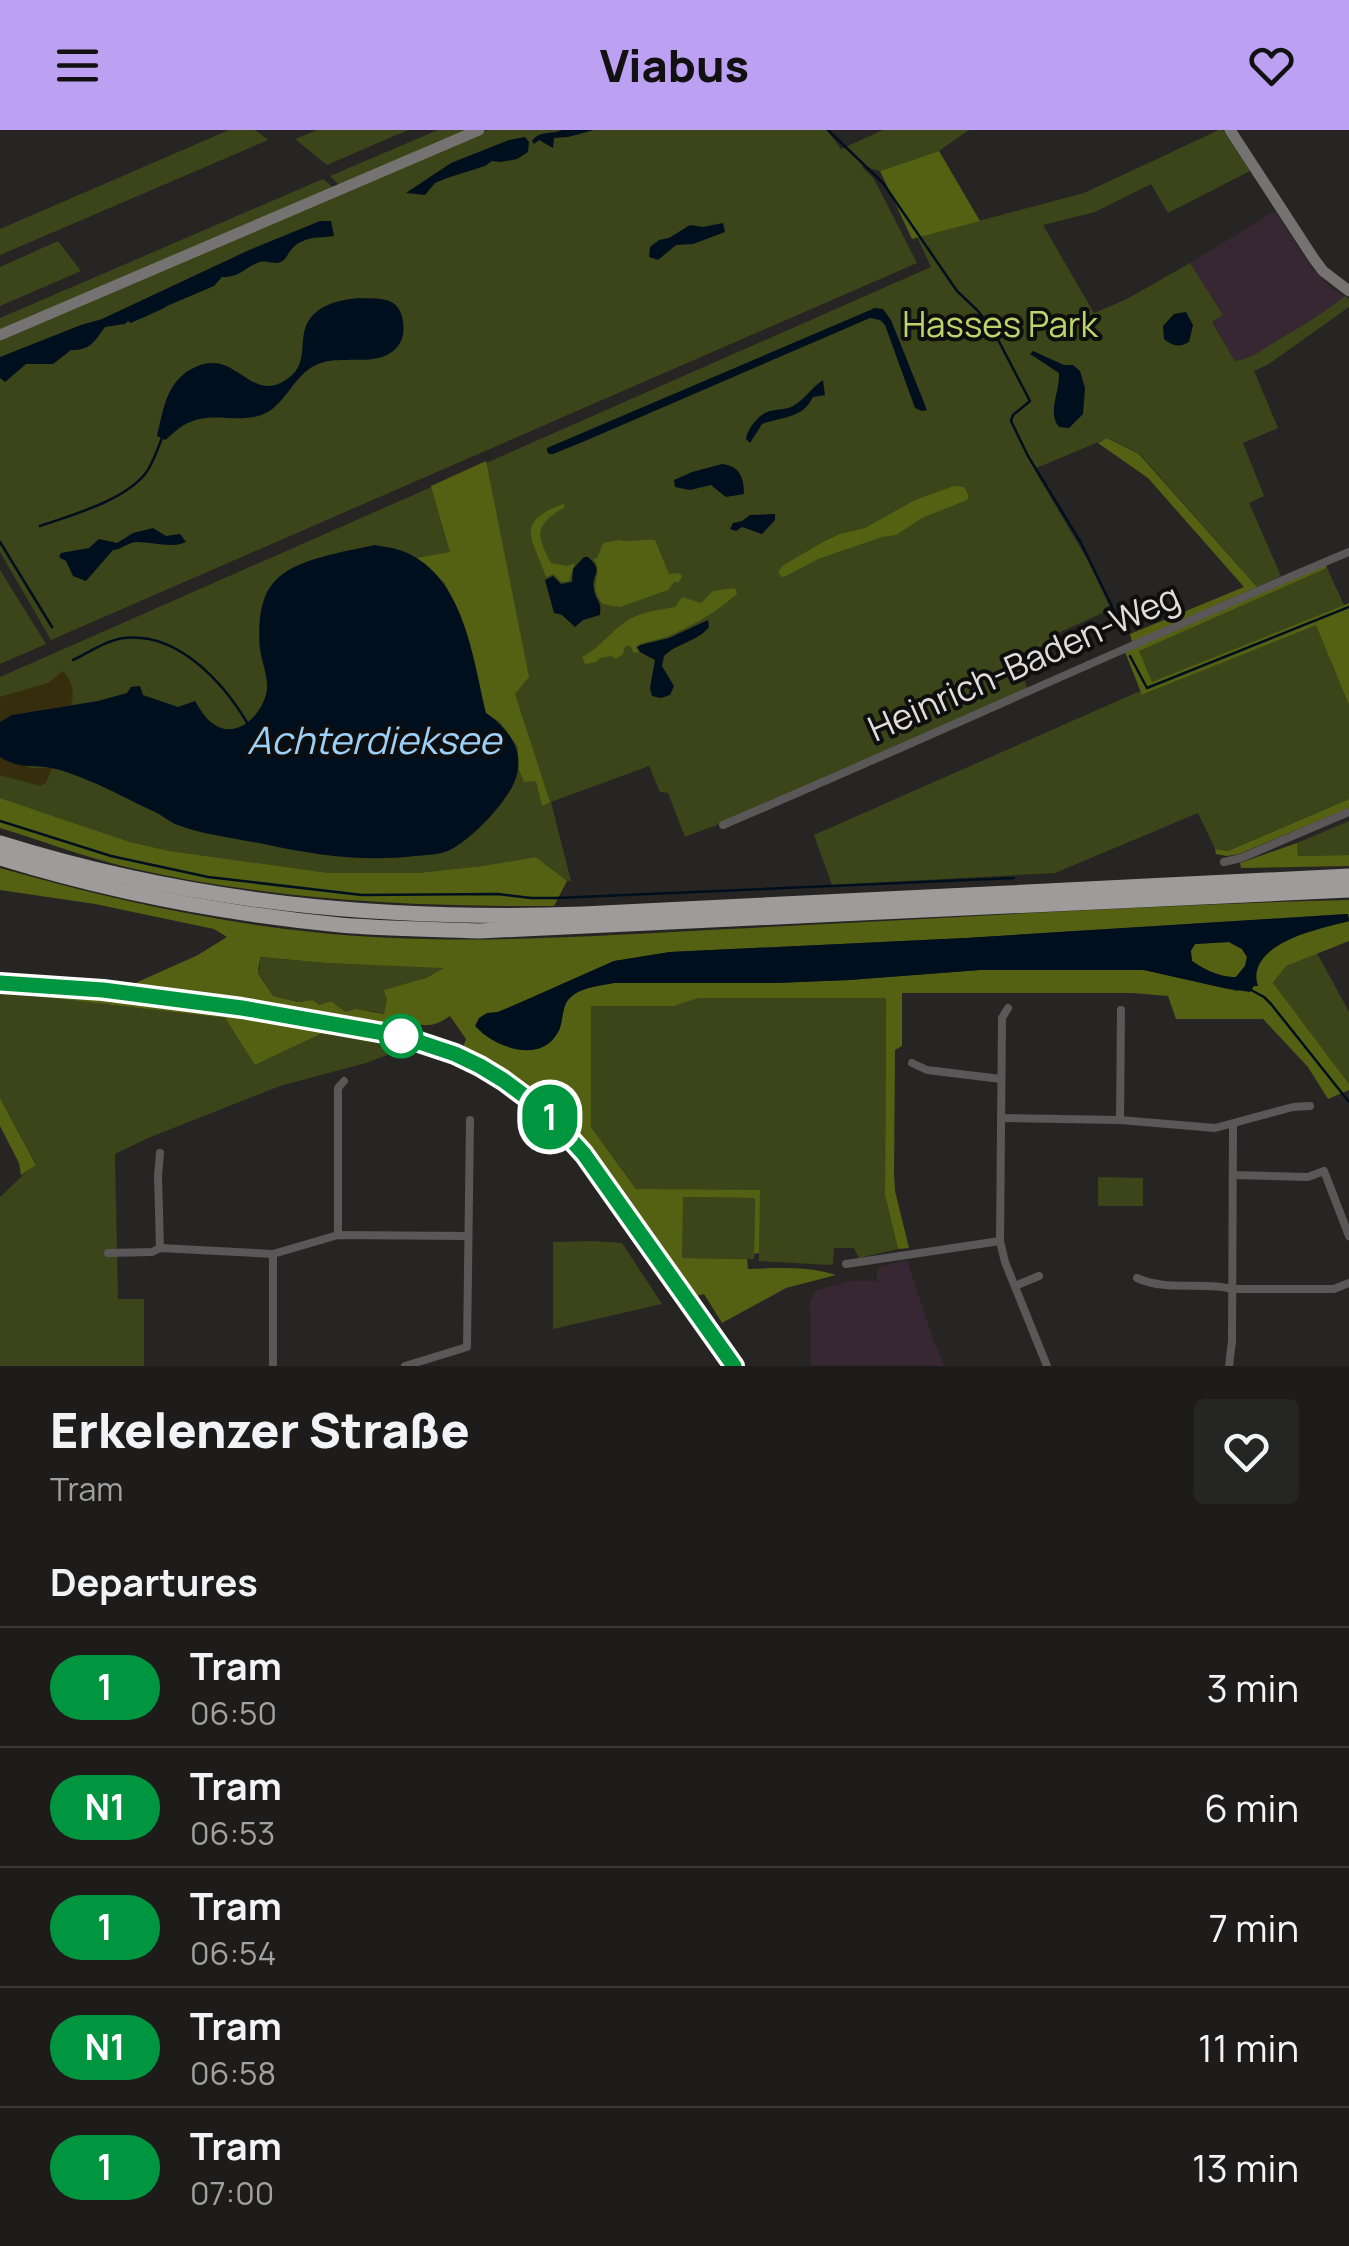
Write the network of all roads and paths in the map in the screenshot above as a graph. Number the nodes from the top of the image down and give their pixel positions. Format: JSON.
{"nodes":[{"id":1,"x":479,"y":130,"type":"edge"},
{"id":2,"x":1230,"y":130,"type":"edge"},
{"id":3,"x":1349,"y":291,"type":"edge"},
{"id":4,"x":0,"y":335,"type":"edge"},
{"id":5,"x":1349,"y":552,"type":"edge"},
{"id":6,"x":1349,"y":812,"type":"edge"},
{"id":7,"x":722,"y":826,"type":"dead end"},
{"id":8,"x":0,"y":843,"type":"edge"},
{"id":9,"x":0,"y":858,"type":"edge"},
{"id":10,"x":1224,"y":862,"type":"dead end"},
{"id":11,"x":1349,"y":876,"type":"edge"},
{"id":12,"x":1349,"y":890,"type":"edge"},
{"id":13,"x":1008,"y":1008,"type":"dead end"},
{"id":14,"x":1121,"y":1010,"type":"dead end"},
{"id":15,"x":912,"y":1063,"type":"dead end"},
{"id":16,"x":1002,"y":1079,"type":"junction"},
{"id":17,"x":344,"y":1082,"type":"dead end"},
{"id":18,"x":1310,"y":1106,"type":"dead end"},
{"id":19,"x":1001,"y":1118,"type":"junction"},
{"id":20,"x":470,"y":1120,"type":"dead end"},
{"id":21,"x":1120,"y":1120,"type":"junction"},
{"id":22,"x":1233,"y":1125,"type":"junction"},
{"id":23,"x":160,"y":1153,"type":"dead end"},
{"id":24,"x":1233,"y":1175,"type":"junction"},
{"id":25,"x":338,"y":1236,"type":"junction"},
{"id":26,"x":468,"y":1236,"type":"junction"},
{"id":27,"x":1349,"y":1236,"type":"edge"},
{"id":28,"x":1000,"y":1241,"type":"junction"},
{"id":29,"x":160,"y":1248,"type":"junction"},
{"id":30,"x":108,"y":1253,"type":"dead end"},
{"id":31,"x":273,"y":1254,"type":"junction"},
{"id":32,"x":846,"y":1264,"type":"dead end"},
{"id":33,"x":1039,"y":1276,"type":"dead end"},
{"id":34,"x":1137,"y":1278,"type":"dead end"},
{"id":35,"x":1349,"y":1284,"type":"edge"},
{"id":36,"x":1015,"y":1286,"type":"junction"},
{"id":37,"x":1232,"y":1289,"type":"junction"},
{"id":38,"x":273,"y":1366,"type":"edge"},
{"id":39,"x":405,"y":1366,"type":"edge"},
{"id":40,"x":1047,"y":1366,"type":"edge"},
{"id":41,"x":1229,"y":1366,"type":"edge"}],
"edges":[{"from":1,"to":4,"type":"main road"},
{"from":2,"to":3,"type":"main road"},
{"from":5,"to":7,"type":"street","name":"Heinrich-Baden-Weg"},
{"from":6,"to":10,"type":"street"},
{"from":8,"to":11,"type":"highway"},
{"from":9,"to":12,"type":"highway"},
{"from":13,"to":16,"type":"street"},
{"from":14,"to":21,"type":"street"},
{"from":15,"to":16,"type":"street"},
{"from":16,"to":19,"type":"street"},
{"from":17,"to":25,"type":"street"},
{"from":18,"to":22,"type":"street"},
{"from":19,"to":21,"type":"street"},
{"from":19,"to":28,"type":"street"},
{"from":20,"to":26,"type":"street"},
{"from":21,"to":22,"type":"street"},
{"from":22,"to":24,"type":"street"},
{"from":23,"to":29,"type":"street"},
{"from":24,"to":27,"type":"street"},
{"from":24,"to":37,"type":"street"},
{"from":25,"to":26,"type":"street"},
{"from":25,"to":31,"type":"street"},
{"from":26,"to":39,"type":"street"},
{"from":28,"to":32,"type":"street"},
{"from":28,"to":36,"type":"street"},
{"from":29,"to":30,"type":"street"},
{"from":29,"to":31,"type":"street"},
{"from":31,"to":38,"type":"street"},
{"from":33,"to":36,"type":"street"},
{"from":34,"to":37,"type":"street"},
{"from":35,"to":37,"type":"street"},
{"from":36,"to":40,"type":"street"},
{"from":37,"to":41,"type":"street"}]}
